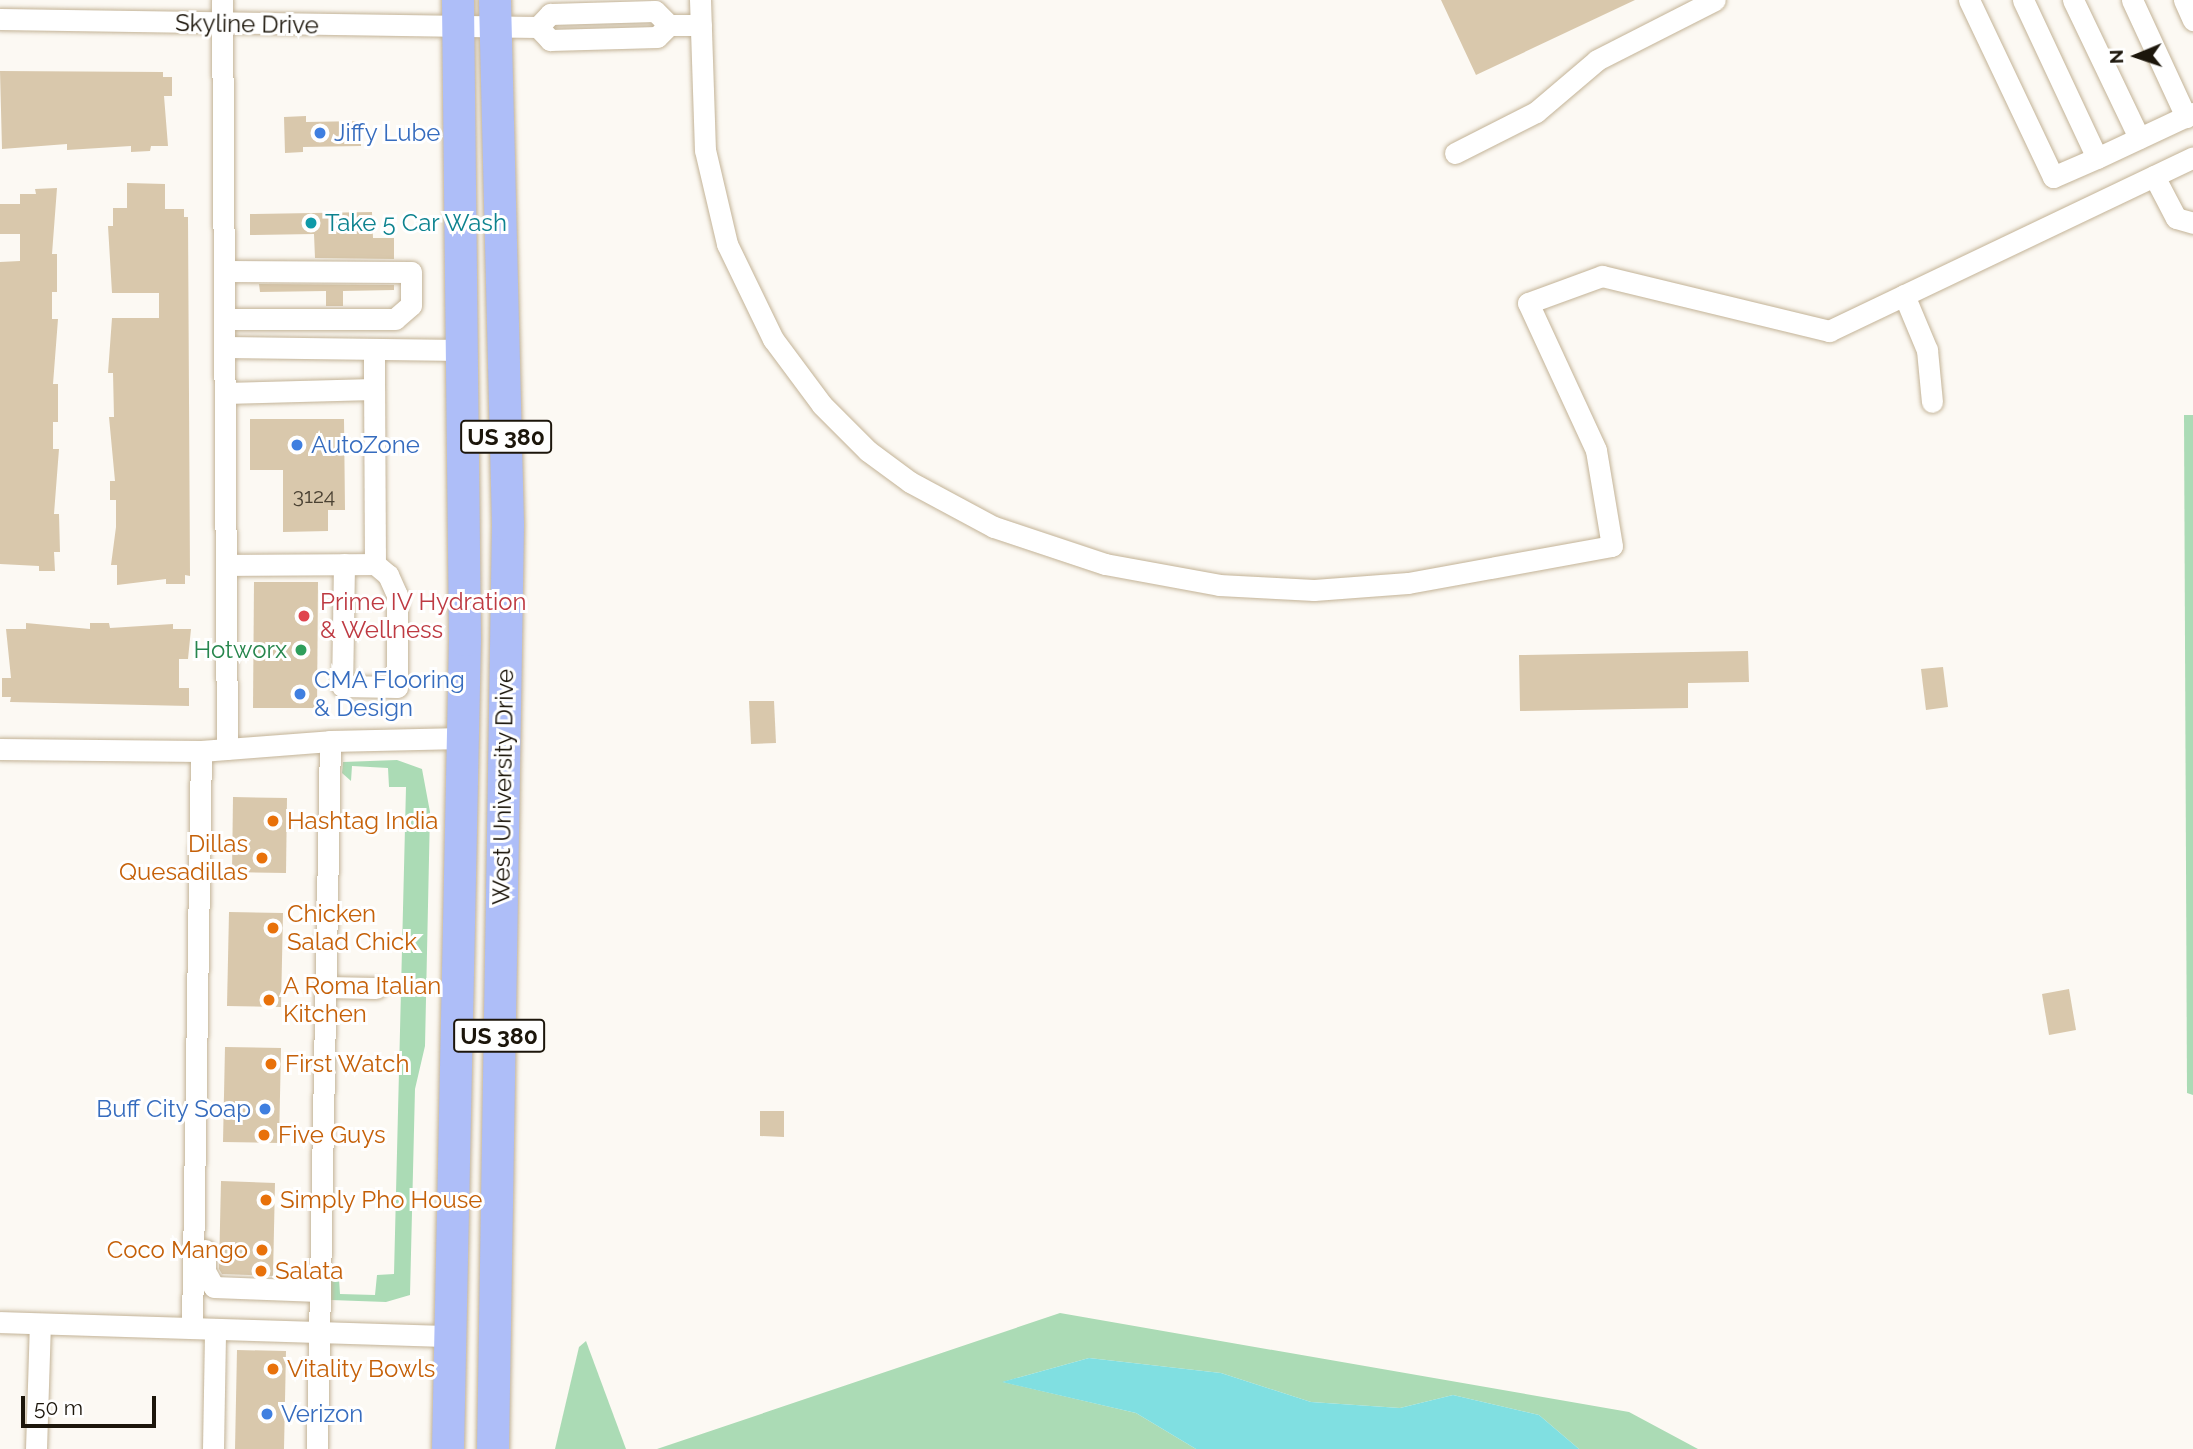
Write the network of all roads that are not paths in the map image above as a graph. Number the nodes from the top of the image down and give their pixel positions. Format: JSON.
{"nodes":[{"id":1,"x":222,"y":0,"type":"edge"},
{"id":2,"x":700,"y":0,"type":"edge"},
{"id":3,"x":1715,"y":0,"type":"edge"},
{"id":4,"x":1969,"y":0,"type":"edge"},
{"id":5,"x":2023,"y":0,"type":"edge"},
{"id":6,"x":2073,"y":0,"type":"edge"},
{"id":7,"x":2132,"y":0,"type":"edge"},
{"id":8,"x":2183,"y":0,"type":"edge"},
{"id":9,"x":27,"y":10,"type":"edge"},
{"id":10,"x":459,"y":13,"type":"edge"},
{"id":11,"x":495,"y":13,"type":"edge"},
{"id":12,"x":0,"y":19,"type":"edge"},
{"id":13,"x":2193,"y":20,"type":"edge"},
{"id":14,"x":701,"y":24,"type":"junction"},
{"id":15,"x":223,"y":25,"type":"junction"},
{"id":16,"x":2189,"y":115,"type":"edge"},
{"id":17,"x":2138,"y":138,"type":"junction"},
{"id":18,"x":1455,"y":153,"type":"dead end"},
{"id":19,"x":2193,"y":157,"type":"edge"},
{"id":20,"x":2097,"y":158,"type":"junction"},
{"id":21,"x":2154,"y":176,"type":"junction"},
{"id":22,"x":2193,"y":223,"type":"edge"},
{"id":23,"x":224,"y":271,"type":"junction"},
{"id":24,"x":1904,"y":295,"type":"junction"},
{"id":25,"x":224,"y":319,"type":"junction"},
{"id":26,"x":225,"y":347,"type":"junction"},
{"id":27,"x":374,"y":349,"type":"junction"},
{"id":28,"x":462,"y":350,"type":"junction"},
{"id":29,"x":374,"y":389,"type":"junction"},
{"id":30,"x":225,"y":393,"type":"junction"},
{"id":31,"x":1932,"y":402,"type":"dead end"},
{"id":32,"x":344,"y":564,"type":"junction"},
{"id":33,"x":375,"y":564,"type":"junction"},
{"id":34,"x":226,"y":565,"type":"junction"},
{"id":35,"x":504,"y":736,"type":"junction"},
{"id":36,"x":463,"y":738,"type":"junction"},
{"id":37,"x":330,"y":741,"type":"junction"},
{"id":38,"x":0,"y":749,"type":"edge"},
{"id":39,"x":227,"y":749,"type":"junction"},
{"id":40,"x":201,"y":751,"type":"junction"},
{"id":41,"x":325,"y":987,"type":"junction"},
{"id":42,"x":376,"y":988,"type":"dead end"},
{"id":43,"x":499,"y":1015,"type":"junction"},
{"id":44,"x":194,"y":1195,"type":"junction"},
{"id":45,"x":319,"y":1291,"type":"junction"},
{"id":46,"x":0,"y":1322,"type":"edge"},
{"id":47,"x":40,"y":1324,"type":"junction"},
{"id":48,"x":192,"y":1328,"type":"junction"},
{"id":49,"x":215,"y":1329,"type":"junction"},
{"id":50,"x":318,"y":1332,"type":"junction"},
{"id":51,"x":496,"y":1335,"type":"junction"},
{"id":52,"x":451,"y":1336,"type":"junction"},
{"id":53,"x":36,"y":1449,"type":"edge"},
{"id":54,"x":213,"y":1449,"type":"edge"},
{"id":55,"x":317,"y":1449,"type":"edge"},
{"id":56,"x":448,"y":1449,"type":"edge"},
{"id":57,"x":473,"y":1449,"type":"edge"},
{"id":58,"x":493,"y":1449,"type":"edge"}],
"edges":[{"from":1,"to":15,"type":"street"},
{"from":2,"to":14,"type":"street"},
{"from":3,"to":18,"type":"street"},
{"from":4,"to":20,"type":"street"},
{"from":5,"to":20,"type":"street"},
{"from":6,"to":17,"type":"street"},
{"from":7,"to":16,"type":"street"},
{"from":8,"to":13,"type":"street"},
{"from":9,"to":12,"type":"street","name":"Skyline Drive"},
{"from":9,"to":15,"type":"street","name":"Skyline Drive"},
{"from":10,"to":11,"type":"street","name":"Skyline Drive"},
{"from":10,"to":15,"type":"street","name":"Skyline Drive"},
{"from":10,"to":28,"type":"highway","name":"West University Drive","number":"US 380"},
{"from":11,"to":14,"type":"street","name":"Skyline Drive"},
{"from":11,"to":35,"type":"highway","name":"West University Drive","number":"US 380"},
{"from":14,"to":24,"type":"street"},
{"from":15,"to":23,"type":"street"},
{"from":16,"to":17,"type":"street"},
{"from":17,"to":20,"type":"street"},
{"from":19,"to":21,"type":"street"},
{"from":21,"to":22,"type":"street"},
{"from":21,"to":24,"type":"street"},
{"from":23,"to":25,"type":"street"},
{"from":23,"to":25,"type":"street"},
{"from":24,"to":31,"type":"street"},
{"from":25,"to":26,"type":"street"},
{"from":26,"to":27,"type":"street"},
{"from":26,"to":30,"type":"street"},
{"from":27,"to":28,"type":"street"},
{"from":27,"to":29,"type":"street"},
{"from":28,"to":36,"type":"highway","name":"West University Drive","number":"US 380"},
{"from":29,"to":30,"type":"street"},
{"from":29,"to":33,"type":"street"},
{"from":30,"to":34,"type":"street"},
{"from":32,"to":33,"type":"street"},
{"from":32,"to":33,"type":"street"},
{"from":32,"to":34,"type":"street"},
{"from":34,"to":39,"type":"street"},
{"from":35,"to":36,"type":"highway"},
{"from":35,"to":43,"type":"highway","name":"West University Drive","number":"US 380"},
{"from":36,"to":37,"type":"street"},
{"from":36,"to":43,"type":"highway"},
{"from":36,"to":52,"type":"highway","name":"West University Drive","number":"US 380"},
{"from":37,"to":39,"type":"street"},
{"from":37,"to":41,"type":"street"},
{"from":38,"to":40,"type":"street"},
{"from":39,"to":40,"type":"street"},
{"from":40,"to":44,"type":"street"},
{"from":41,"to":42,"type":"street"},
{"from":41,"to":45,"type":"street"},
{"from":43,"to":51,"type":"highway","name":"West University Drive","number":"US 380"},
{"from":44,"to":45,"type":"street"},
{"from":44,"to":48,"type":"street"},
{"from":45,"to":50,"type":"street"},
{"from":46,"to":47,"type":"street"},
{"from":47,"to":48,"type":"street"},
{"from":47,"to":53,"type":"street"},
{"from":48,"to":49,"type":"street"},
{"from":49,"to":50,"type":"street"},
{"from":49,"to":54,"type":"street"},
{"from":50,"to":52,"type":"street"},
{"from":50,"to":55,"type":"street"},
{"from":51,"to":52,"type":"highway"},
{"from":51,"to":58,"type":"highway","name":"West University Drive","number":"US 380"},
{"from":52,"to":56,"type":"highway","name":"West University Drive","number":"US 380"},
{"from":52,"to":57,"type":"highway"}]}
